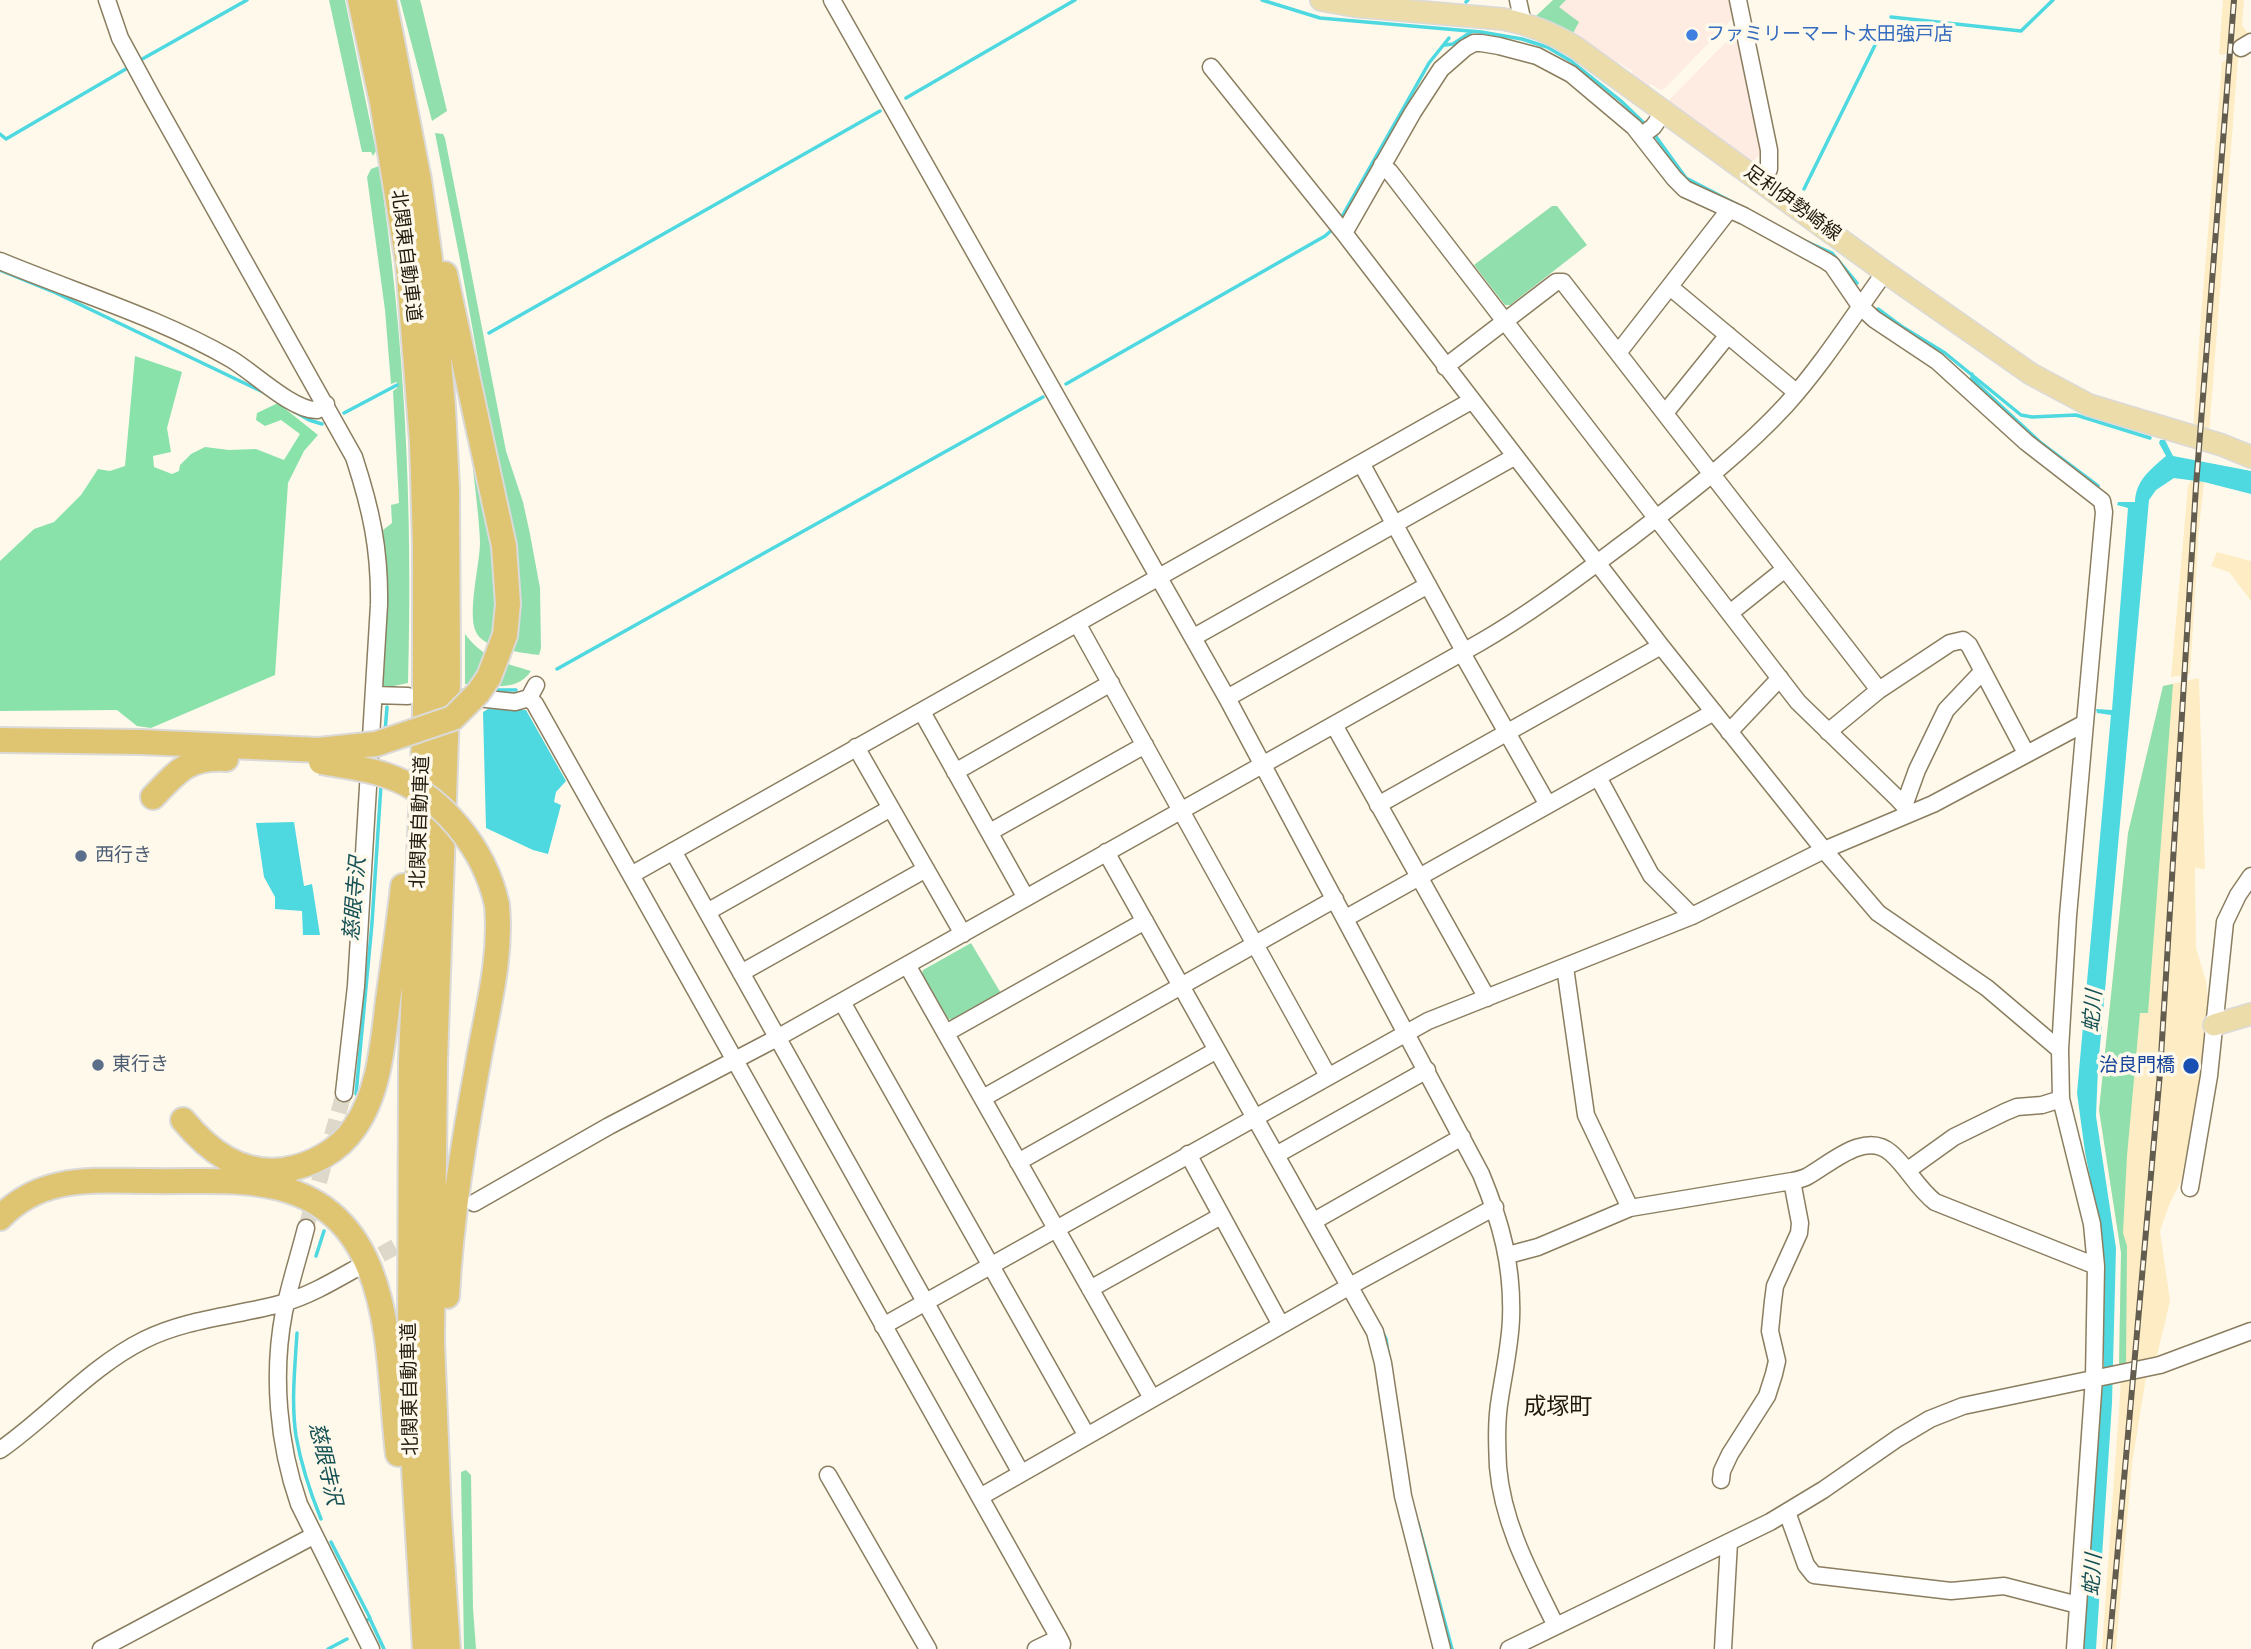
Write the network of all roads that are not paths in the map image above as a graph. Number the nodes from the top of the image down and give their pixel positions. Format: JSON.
{"nodes":[{"id":1,"x":107,"y":0,"type":"edge"},
{"id":2,"x":360,"y":0,"type":"edge"},
{"id":3,"x":384,"y":0,"type":"edge"},
{"id":4,"x":832,"y":0,"type":"edge"},
{"id":5,"x":1321,"y":0,"type":"edge"},
{"id":6,"x":1518,"y":0,"type":"edge"},
{"id":7,"x":1738,"y":0,"type":"edge"},
{"id":8,"x":1523,"y":23,"type":"junction"},
{"id":9,"x":1211,"y":66,"type":"dead end"},
{"id":10,"x":404,"y":96,"type":"junction"},
{"id":11,"x":1651,"y":127,"type":"junction"},
{"id":12,"x":1382,"y":165,"type":"junction"},
{"id":13,"x":1762,"y":182,"type":"junction"},
{"id":14,"x":1729,"y":210,"type":"junction"},
{"id":15,"x":1344,"y":233,"type":"junction"},
{"id":16,"x":0,"y":261,"type":"edge"},
{"id":17,"x":1885,"y":272,"type":"junction"},
{"id":18,"x":1670,"y":286,"type":"junction"},
{"id":19,"x":1860,"y":306,"type":"junction"},
{"id":20,"x":1505,"y":320,"type":"junction"},
{"id":21,"x":1728,"y":335,"type":"junction"},
{"id":22,"x":1618,"y":353,"type":"junction"},
{"id":23,"x":1445,"y":367,"type":"junction"},
{"id":24,"x":1796,"y":392,"type":"junction"},
{"id":25,"x":1471,"y":401,"type":"junction"},
{"id":26,"x":326,"y":404,"type":"junction"},
{"id":27,"x":1665,"y":413,"type":"junction"},
{"id":28,"x":1514,"y":457,"type":"junction"},
{"id":29,"x":2251,"y":457,"type":"edge"},
{"id":30,"x":1361,"y":463,"type":"junction"},
{"id":31,"x":1712,"y":475,"type":"junction"},
{"id":32,"x":1656,"y":518,"type":"junction"},
{"id":33,"x":1395,"y":524,"type":"junction"},
{"id":34,"x":1597,"y":563,"type":"junction"},
{"id":35,"x":1786,"y":569,"type":"junction"},
{"id":36,"x":1159,"y":576,"type":"junction"},
{"id":37,"x":1428,"y":585,"type":"junction"},
{"id":38,"x":1731,"y":613,"type":"junction"},
{"id":39,"x":1077,"y":623,"type":"junction"},
{"id":40,"x":1194,"y":637,"type":"junction"},
{"id":41,"x":1661,"y":646,"type":"junction"},
{"id":42,"x":1463,"y":652,"type":"junction"},
{"id":43,"x":1982,"y":672,"type":"junction"},
{"id":44,"x":1780,"y":678,"type":"junction"},
{"id":45,"x":1111,"y":684,"type":"junction"},
{"id":46,"x":1879,"y":690,"type":"junction"},
{"id":47,"x":374,"y":695,"type":"junction"},
{"id":48,"x":464,"y":696,"type":"dead end"},
{"id":49,"x":1227,"y":698,"type":"junction"},
{"id":50,"x":416,"y":704,"type":"junction"},
{"id":51,"x":922,"y":712,"type":"junction"},
{"id":52,"x":1714,"y":712,"type":"junction"},
{"id":53,"x":2085,"y":723,"type":"junction"},
{"id":54,"x":1334,"y":725,"type":"junction"},
{"id":55,"x":1730,"y":732,"type":"junction"},
{"id":56,"x":1828,"y":732,"type":"junction"},
{"id":57,"x":1507,"y":733,"type":"junction"},
{"id":58,"x":0,"y":740,"type":"edge"},
{"id":59,"x":1145,"y":745,"type":"junction"},
{"id":60,"x":856,"y":747,"type":"junction"},
{"id":61,"x":2026,"y":753,"type":"junction"},
{"id":62,"x":320,"y":756,"type":"junction"},
{"id":63,"x":1264,"y":765,"type":"junction"},
{"id":64,"x":955,"y":772,"type":"junction"},
{"id":65,"x":1598,"y":777,"type":"junction"},
{"id":66,"x":153,"y":797,"type":"dead end"},
{"id":67,"x":1378,"y":805,"type":"junction"},
{"id":68,"x":1548,"y":805,"type":"junction"},
{"id":69,"x":891,"y":808,"type":"junction"},
{"id":70,"x":1181,"y":810,"type":"junction"},
{"id":71,"x":1908,"y":810,"type":"junction"},
{"id":72,"x":990,"y":832,"type":"junction"},
{"id":73,"x":1824,"y":850,"type":"junction"},
{"id":74,"x":673,"y":851,"type":"junction"},
{"id":75,"x":1106,"y":852,"type":"junction"},
{"id":76,"x":926,"y":869,"type":"junction"},
{"id":77,"x":631,"y":875,"type":"junction"},
{"id":78,"x":2251,"y":876,"type":"edge"},
{"id":79,"x":1419,"y":877,"type":"junction"},
{"id":80,"x":1026,"y":898,"type":"junction"},
{"id":81,"x":1335,"y":899,"type":"junction"},
{"id":82,"x":707,"y":912,"type":"junction"},
{"id":83,"x":1692,"y":916,"type":"junction"},
{"id":84,"x":1346,"y":918,"type":"junction"},
{"id":85,"x":1145,"y":921,"type":"junction"},
{"id":86,"x":962,"y":933,"type":"junction"},
{"id":87,"x":1255,"y":944,"type":"junction"},
{"id":88,"x":907,"y":965,"type":"junction"},
{"id":89,"x":1565,"y":967,"type":"junction"},
{"id":90,"x":741,"y":973,"type":"junction"},
{"id":91,"x":1181,"y":986,"type":"junction"},
{"id":92,"x":1487,"y":998,"type":"junction"},
{"id":93,"x":842,"y":1002,"type":"junction"},
{"id":94,"x":2251,"y":1014,"type":"edge"},
{"id":95,"x":2214,"y":1025,"type":"junction"},
{"id":96,"x":1406,"y":1032,"type":"junction"},
{"id":97,"x":946,"y":1033,"type":"junction"},
{"id":98,"x":777,"y":1038,"type":"junction"},
{"id":99,"x":2060,"y":1049,"type":"junction"},
{"id":100,"x":1217,"y":1050,"type":"junction"},
{"id":101,"x":735,"y":1061,"type":"junction"},
{"id":102,"x":1427,"y":1070,"type":"junction"},
{"id":103,"x":1328,"y":1076,"type":"junction"},
{"id":104,"x":344,"y":1093,"type":"tunnel mouth"},
{"id":105,"x":983,"y":1098,"type":"junction"},
{"id":106,"x":2061,"y":1099,"type":"junction"},
{"id":107,"x":1255,"y":1117,"type":"junction"},
{"id":108,"x":183,"y":1120,"type":"dead end"},
{"id":109,"x":1462,"y":1137,"type":"junction"},
{"id":110,"x":1188,"y":1154,"type":"junction"},
{"id":111,"x":1276,"y":1155,"type":"junction"},
{"id":112,"x":1018,"y":1162,"type":"junction"},
{"id":113,"x":1908,"y":1170,"type":"junction"},
{"id":114,"x":1792,"y":1181,"type":"junction"},
{"id":115,"x":2190,"y":1188,"type":"dead end"},
{"id":116,"x":474,"y":1203,"type":"dead end"},
{"id":117,"x":1495,"y":1207,"type":"junction"},
{"id":118,"x":1630,"y":1208,"type":"junction"},
{"id":119,"x":1221,"y":1216,"type":"junction"},
{"id":120,"x":0,"y":1217,"type":"edge"},
{"id":121,"x":1314,"y":1221,"type":"junction"},
{"id":122,"x":306,"y":1228,"type":"tunnel mouth"},
{"id":123,"x":1056,"y":1228,"type":"junction"},
{"id":124,"x":1508,"y":1255,"type":"junction"},
{"id":125,"x":990,"y":1265,"type":"junction"},
{"id":126,"x":2096,"y":1266,"type":"junction"},
{"id":127,"x":355,"y":1269,"type":"tunnel mouth"},
{"id":128,"x":1350,"y":1286,"type":"junction"},
{"id":129,"x":1090,"y":1289,"type":"junction"},
{"id":130,"x":287,"y":1302,"type":"junction"},
{"id":131,"x":925,"y":1302,"type":"junction"},
{"id":132,"x":1281,"y":1325,"type":"junction"},
{"id":133,"x":883,"y":1326,"type":"junction"},
{"id":134,"x":2251,"y":1331,"type":"edge"},
{"id":135,"x":2097,"y":1378,"type":"junction"},
{"id":136,"x":1152,"y":1398,"type":"junction"},
{"id":137,"x":1087,"y":1436,"type":"junction"},
{"id":138,"x":0,"y":1450,"type":"edge"},
{"id":139,"x":437,"y":1460,"type":"junction"},
{"id":140,"x":1021,"y":1473,"type":"junction"},
{"id":141,"x":828,"y":1475,"type":"dead end"},
{"id":142,"x":1721,"y":1480,"type":"dead end"},
{"id":143,"x":979,"y":1497,"type":"junction"},
{"id":144,"x":1787,"y":1512,"type":"junction"},
{"id":145,"x":313,"y":1536,"type":"junction"},
{"id":146,"x":1729,"y":1542,"type":"junction"},
{"id":147,"x":2078,"y":1605,"type":"junction"},
{"id":148,"x":424,"y":1624,"type":"junction"},
{"id":149,"x":1556,"y":1626,"type":"junction"},
{"id":150,"x":1060,"y":1643,"type":"edge"},
{"id":151,"x":101,"y":1649,"type":"edge"},
{"id":152,"x":371,"y":1649,"type":"edge"},
{"id":153,"x":425,"y":1649,"type":"edge"},
{"id":154,"x":448,"y":1649,"type":"edge"},
{"id":155,"x":928,"y":1649,"type":"edge"},
{"id":156,"x":1036,"y":1649,"type":"edge"},
{"id":157,"x":1442,"y":1649,"type":"edge"},
{"id":158,"x":1509,"y":1649,"type":"edge"},
{"id":159,"x":1723,"y":1649,"type":"edge"},
{"id":160,"x":2075,"y":1649,"type":"edge"}],
"edges":[{"from":1,"to":26,"type":"street"},
{"from":2,"to":50,"type":"highway","name":"北関東自動車道"},
{"from":3,"to":10,"type":"highway","name":"北関東自動車道"},
{"from":4,"to":36,"type":"street"},
{"from":5,"to":8,"type":"main road","name":"足利伊勢崎線"},
{"from":6,"to":8,"type":"street"},
{"from":7,"to":13,"type":"street"},
{"from":8,"to":11,"type":"main road","name":"足利伊勢崎線"},
{"from":9,"to":15,"type":"street"},
{"from":10,"to":62,"type":"highway","bridge":true},
{"from":10,"to":139,"type":"highway","name":"北関東自動車道"},
{"from":11,"to":12,"type":"street"},
{"from":11,"to":13,"type":"main road","name":"足利伊勢崎線"},
{"from":11,"to":14,"type":"street"},
{"from":12,"to":15,"type":"street"},
{"from":12,"to":20,"type":"street"},
{"from":13,"to":17,"type":"main road","name":"足利伊勢崎線"},
{"from":14,"to":18,"type":"street"},
{"from":14,"to":19,"type":"street"},
{"from":15,"to":23,"type":"street"},
{"from":16,"to":26,"type":"street"},
{"from":17,"to":19,"type":"street"},
{"from":17,"to":29,"type":"main road","name":"足利伊勢崎線"},
{"from":18,"to":21,"type":"street"},
{"from":18,"to":22,"type":"street"},
{"from":19,"to":24,"type":"street"},
{"from":19,"to":53,"type":"street"},
{"from":20,"to":22,"type":"street"},
{"from":20,"to":23,"type":"street"},
{"from":20,"to":32,"type":"street"},
{"from":21,"to":24,"type":"street"},
{"from":21,"to":27,"type":"street"},
{"from":22,"to":27,"type":"street"},
{"from":23,"to":25,"type":"street"},
{"from":24,"to":31,"type":"street"},
{"from":25,"to":28,"type":"street"},
{"from":25,"to":30,"type":"street"},
{"from":26,"to":47,"type":"street"},
{"from":27,"to":31,"type":"street"},
{"from":28,"to":33,"type":"street"},
{"from":28,"to":34,"type":"street"},
{"from":30,"to":33,"type":"street"},
{"from":30,"to":36,"type":"street"},
{"from":31,"to":32,"type":"street"},
{"from":31,"to":35,"type":"street"},
{"from":32,"to":34,"type":"street"},
{"from":32,"to":38,"type":"street"},
{"from":33,"to":37,"type":"street"},
{"from":33,"to":40,"type":"street"},
{"from":34,"to":41,"type":"street"},
{"from":34,"to":42,"type":"street"},
{"from":35,"to":38,"type":"street"},
{"from":35,"to":46,"type":"street"},
{"from":36,"to":39,"type":"street"},
{"from":36,"to":40,"type":"street"},
{"from":37,"to":42,"type":"street"},
{"from":37,"to":49,"type":"street"},
{"from":38,"to":44,"type":"street"},
{"from":39,"to":45,"type":"street"},
{"from":39,"to":51,"type":"street"},
{"from":40,"to":49,"type":"street"},
{"from":41,"to":52,"type":"street"},
{"from":41,"to":57,"type":"street"},
{"from":42,"to":54,"type":"street"},
{"from":42,"to":57,"type":"street"},
{"from":43,"to":46,"type":"street"},
{"from":43,"to":61,"type":"street"},
{"from":43,"to":71,"type":"street"},
{"from":44,"to":55,"type":"street"},
{"from":44,"to":56,"type":"street"},
{"from":45,"to":59,"type":"street"},
{"from":45,"to":64,"type":"street"},
{"from":46,"to":56,"type":"street"},
{"from":47,"to":50,"type":"street"},
{"from":47,"to":104,"type":"street"},
{"from":48,"to":77,"type":"street"},
{"from":49,"to":63,"type":"street"},
{"from":50,"to":108,"type":"highway"},
{"from":50,"to":148,"type":"highway","name":"北関東自動車道"},
{"from":51,"to":60,"type":"street"},
{"from":51,"to":64,"type":"street"},
{"from":52,"to":55,"type":"street"},
{"from":52,"to":65,"type":"street"},
{"from":53,"to":61,"type":"street"},
{"from":53,"to":99,"type":"street"},
{"from":54,"to":63,"type":"street"},
{"from":54,"to":67,"type":"street"},
{"from":55,"to":73,"type":"street"},
{"from":56,"to":71,"type":"street"},
{"from":57,"to":67,"type":"street"},
{"from":57,"to":68,"type":"street"},
{"from":58,"to":62,"type":"highway"},
{"from":59,"to":70,"type":"street"},
{"from":59,"to":72,"type":"street"},
{"from":60,"to":69,"type":"street"},
{"from":60,"to":74,"type":"street"},
{"from":61,"to":71,"type":"street"},
{"from":62,"to":66,"type":"highway"},
{"from":62,"to":139,"type":"highway","bridge":true},
{"from":63,"to":70,"type":"street"},
{"from":63,"to":81,"type":"street"},
{"from":64,"to":72,"type":"street"},
{"from":65,"to":68,"type":"street"},
{"from":65,"to":83,"type":"street"},
{"from":67,"to":79,"type":"street"},
{"from":68,"to":79,"type":"street"},
{"from":69,"to":76,"type":"street"},
{"from":69,"to":82,"type":"street"},
{"from":70,"to":75,"type":"street"},
{"from":70,"to":87,"type":"street"},
{"from":71,"to":73,"type":"street"},
{"from":72,"to":80,"type":"street"},
{"from":73,"to":83,"type":"street"},
{"from":73,"to":99,"type":"street"},
{"from":74,"to":77,"type":"street"},
{"from":74,"to":82,"type":"street"},
{"from":75,"to":80,"type":"street"},
{"from":75,"to":85,"type":"street"},
{"from":76,"to":86,"type":"street"},
{"from":76,"to":90,"type":"street"},
{"from":77,"to":101,"type":"street"},
{"from":78,"to":95,"type":"street"},
{"from":79,"to":84,"type":"street"},
{"from":79,"to":92,"type":"street"},
{"from":80,"to":86,"type":"street"},
{"from":81,"to":84,"type":"street"},
{"from":81,"to":87,"type":"street"},
{"from":82,"to":90,"type":"street"},
{"from":83,"to":89,"type":"street"},
{"from":84,"to":96,"type":"street"},
{"from":85,"to":91,"type":"street"},
{"from":85,"to":97,"type":"street"},
{"from":86,"to":88,"type":"street"},
{"from":87,"to":91,"type":"street"},
{"from":87,"to":103,"type":"street"},
{"from":88,"to":93,"type":"street"},
{"from":88,"to":97,"type":"street"},
{"from":89,"to":92,"type":"street"},
{"from":89,"to":118,"type":"street"},
{"from":90,"to":98,"type":"street"},
{"from":91,"to":100,"type":"street"},
{"from":91,"to":105,"type":"street"},
{"from":92,"to":96,"type":"street"},
{"from":93,"to":98,"type":"street"},
{"from":93,"to":125,"type":"street"},
{"from":94,"to":95,"type":"main road"},
{"from":95,"to":115,"type":"street"},
{"from":96,"to":102,"type":"street"},
{"from":96,"to":103,"type":"street"},
{"from":97,"to":105,"type":"street"},
{"from":98,"to":101,"type":"street"},
{"from":98,"to":131,"type":"street"},
{"from":99,"to":106,"type":"street"},
{"from":100,"to":107,"type":"street"},
{"from":100,"to":112,"type":"street"},
{"from":101,"to":116,"type":"street"},
{"from":101,"to":133,"type":"street"},
{"from":102,"to":109,"type":"street"},
{"from":102,"to":111,"type":"street"},
{"from":103,"to":107,"type":"street"},
{"from":105,"to":112,"type":"street"},
{"from":106,"to":113,"type":"street"},
{"from":106,"to":126,"type":"street"},
{"from":107,"to":110,"type":"street"},
{"from":107,"to":111,"type":"street"},
{"from":109,"to":117,"type":"street"},
{"from":109,"to":121,"type":"street"},
{"from":110,"to":119,"type":"street"},
{"from":110,"to":123,"type":"street"},
{"from":111,"to":121,"type":"street"},
{"from":112,"to":123,"type":"street"},
{"from":113,"to":114,"type":"street"},
{"from":113,"to":126,"type":"street"},
{"from":114,"to":118,"type":"street"},
{"from":114,"to":142,"type":"street"},
{"from":117,"to":124,"type":"street"},
{"from":117,"to":128,"type":"street"},
{"from":118,"to":124,"type":"street"},
{"from":119,"to":129,"type":"street"},
{"from":119,"to":132,"type":"street"},
{"from":120,"to":148,"type":"highway"},
{"from":121,"to":128,"type":"street"},
{"from":122,"to":130,"type":"street"},
{"from":123,"to":125,"type":"street"},
{"from":123,"to":129,"type":"street"},
{"from":124,"to":149,"type":"street"},
{"from":125,"to":131,"type":"street"},
{"from":125,"to":137,"type":"street"},
{"from":126,"to":135,"type":"street"},
{"from":127,"to":130,"type":"street"},
{"from":128,"to":132,"type":"street"},
{"from":128,"to":157,"type":"street"},
{"from":129,"to":136,"type":"street"},
{"from":130,"to":138,"type":"street"},
{"from":130,"to":145,"type":"street"},
{"from":131,"to":133,"type":"street"},
{"from":131,"to":140,"type":"street"},
{"from":132,"to":136,"type":"street"},
{"from":133,"to":143,"type":"street"},
{"from":134,"to":135,"type":"street"},
{"from":135,"to":144,"type":"street"},
{"from":135,"to":147,"type":"street"},
{"from":136,"to":137,"type":"street"},
{"from":137,"to":140,"type":"street"},
{"from":139,"to":154,"type":"highway","name":"北関東自動車道"},
{"from":140,"to":143,"type":"street"},
{"from":141,"to":155,"type":"street"},
{"from":143,"to":150,"type":"street"},
{"from":144,"to":146,"type":"street"},
{"from":144,"to":147,"type":"street"},
{"from":145,"to":151,"type":"street"},
{"from":145,"to":152,"type":"street"},
{"from":146,"to":149,"type":"street"},
{"from":146,"to":159,"type":"street"},
{"from":147,"to":160,"type":"street"},
{"from":148,"to":153,"type":"highway","name":"北関東自動車道"},
{"from":149,"to":158,"type":"street"},
{"from":150,"to":156,"type":"street"}]}
